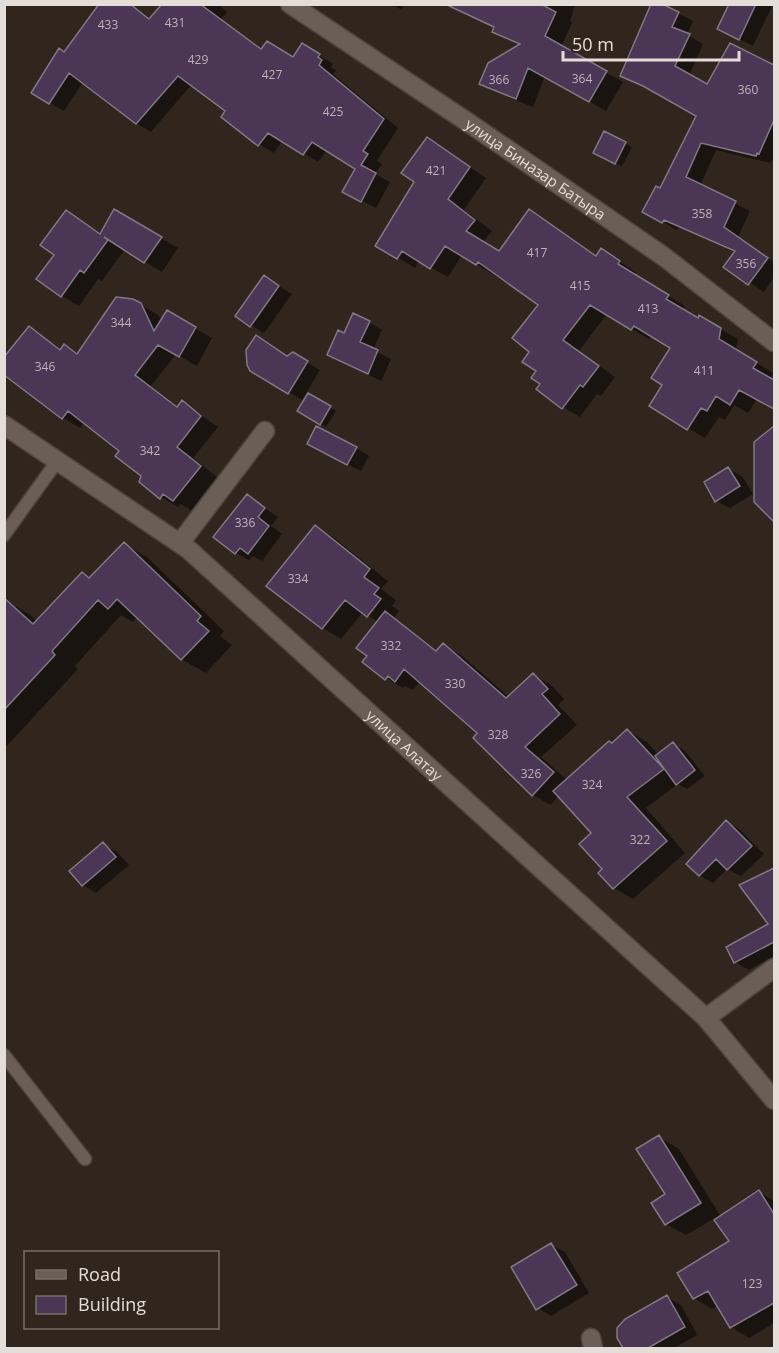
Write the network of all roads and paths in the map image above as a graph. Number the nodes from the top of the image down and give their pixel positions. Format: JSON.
{"nodes":[{"id":1,"x":290,"y":4,"type":"edge"},
{"id":2,"x":774,"y":342,"type":"edge"},
{"id":3,"x":4,"y":425,"type":"edge"},
{"id":4,"x":265,"y":431,"type":"dead end"},
{"id":5,"x":58,"y":460,"type":"junction"},
{"id":6,"x":7,"y":529,"type":"edge"},
{"id":7,"x":180,"y":543,"type":"junction"},
{"id":8,"x":774,"y":968,"type":"edge"},
{"id":9,"x":705,"y":1018,"type":"junction"},
{"id":10,"x":4,"y":1055,"type":"edge"},
{"id":11,"x":774,"y":1100,"type":"edge"},
{"id":12,"x":85,"y":1159,"type":"dead end"}],
"edges":[{"from":1,"to":2,"type":"street","name":"улица Биназар Батыра"},
{"from":3,"to":5,"type":"street","name":"улица Алатау"},
{"from":4,"to":7,"type":"street"},
{"from":5,"to":6,"type":"lane"},
{"from":5,"to":7,"type":"street","name":"улица Алатау"},
{"from":7,"to":9,"type":"street","name":"улица Алатау"},
{"from":8,"to":9,"type":"street"},
{"from":9,"to":11,"type":"street","name":"улица Алатау"},
{"from":10,"to":12,"type":"lane"}]}
